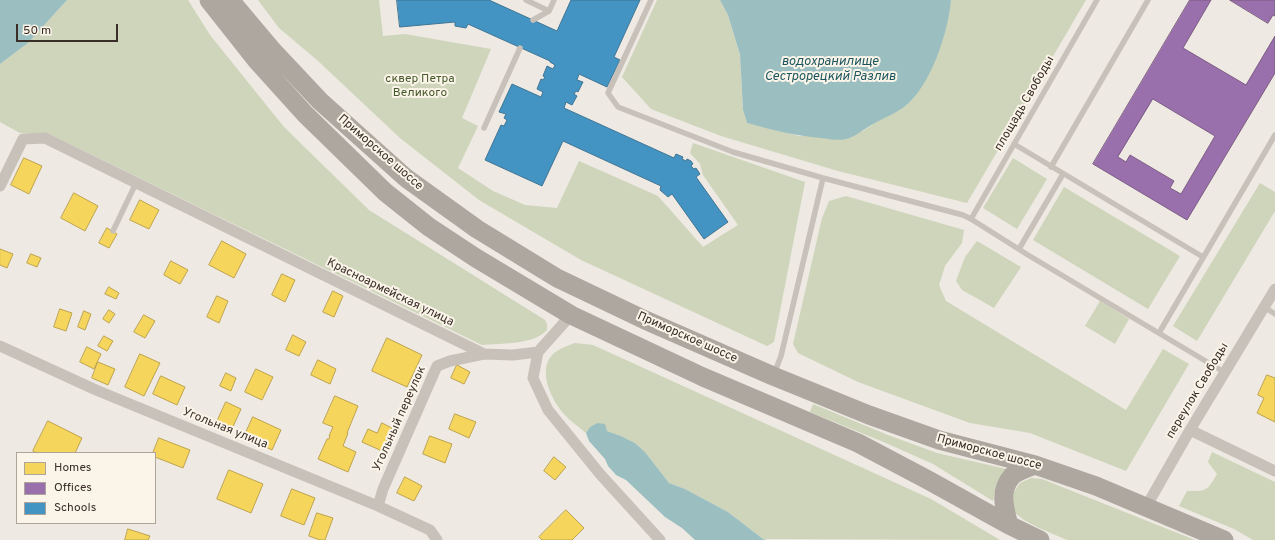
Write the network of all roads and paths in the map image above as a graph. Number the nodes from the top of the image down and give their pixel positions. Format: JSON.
{"nodes":[{"id":1,"x":209,"y":0,"type":"edge"},
{"id":2,"x":230,"y":0,"type":"edge"},
{"id":3,"x":526,"y":0,"type":"edge"},
{"id":4,"x":554,"y":0,"type":"edge"},
{"id":5,"x":651,"y":0,"type":"edge"},
{"id":6,"x":1097,"y":0,"type":"edge"},
{"id":7,"x":1148,"y":0,"type":"edge"},
{"id":8,"x":549,"y":11,"type":"junction"},
{"id":9,"x":533,"y":20,"type":"dead end"},
{"id":10,"x":520,"y":48,"type":"dead end"},
{"id":11,"x":484,"y":128,"type":"dead end"},
{"id":12,"x":1275,"y":135,"type":"edge"},
{"id":13,"x":1014,"y":144,"type":"junction"},
{"id":14,"x":1051,"y":167,"type":"junction"},
{"id":15,"x":1064,"y":174,"type":"junction"},
{"id":16,"x":823,"y":178,"type":"junction"},
{"id":17,"x":137,"y":182,"type":"junction"},
{"id":18,"x":0,"y":186,"type":"edge"},
{"id":19,"x":971,"y":219,"type":"junction"},
{"id":20,"x":113,"y":231,"type":"dead end"},
{"id":21,"x":1019,"y":249,"type":"junction"},
{"id":22,"x":1203,"y":257,"type":"junction"},
{"id":23,"x":1275,"y":289,"type":"edge"},
{"id":24,"x":1264,"y":307,"type":"junction"},
{"id":25,"x":1275,"y":314,"type":"edge"},
{"id":26,"x":571,"y":315,"type":"junction"},
{"id":27,"x":1159,"y":333,"type":"junction"},
{"id":28,"x":0,"y":346,"type":"edge"},
{"id":29,"x":538,"y":352,"type":"junction"},
{"id":30,"x":484,"y":354,"type":"junction"},
{"id":31,"x":1224,"y":372,"type":"junction"},
{"id":32,"x":773,"y":376,"type":"junction"},
{"id":33,"x":1190,"y":430,"type":"junction"},
{"id":34,"x":1035,"y":465,"type":"junction"},
{"id":35,"x":1275,"y":471,"type":"edge"},
{"id":36,"x":378,"y":506,"type":"junction"},
{"id":37,"x":1146,"y":506,"type":"junction"},
{"id":38,"x":1009,"y":525,"type":"junction"},
{"id":39,"x":437,"y":540,"type":"edge"},
{"id":40,"x":660,"y":540,"type":"edge"},
{"id":41,"x":1040,"y":540,"type":"edge"},
{"id":42,"x":1224,"y":540,"type":"edge"}],
"edges":[{"from":1,"to":26,"type":"highway","name":"Приморское шоссе"},
{"from":2,"to":32,"type":"highway","name":"Приморское шоссе"},
{"from":3,"to":8,"type":"lane"},
{"from":4,"to":8,"type":"lane"},
{"from":5,"to":16,"type":"lane"},
{"from":6,"to":13,"type":"lane","name":"площадь Свободы"},
{"from":7,"to":14,"type":"lane"},
{"from":8,"to":9,"type":"lane"},
{"from":10,"to":11,"type":"lane"},
{"from":12,"to":22,"type":"lane"},
{"from":13,"to":14,"type":"lane"},
{"from":13,"to":19,"type":"lane","name":"площадь Свободы"},
{"from":14,"to":15,"type":"lane"},
{"from":15,"to":21,"type":"lane"},
{"from":15,"to":22,"type":"lane"},
{"from":16,"to":19,"type":"lane"},
{"from":16,"to":32,"type":"lane"},
{"from":17,"to":18,"type":"street","name":"Красноармейская улица"},
{"from":17,"to":20,"type":"lane"},
{"from":17,"to":30,"type":"street","name":"Красноармейская улица"},
{"from":19,"to":21,"type":"lane"},
{"from":21,"to":27,"type":"lane"},
{"from":22,"to":27,"type":"lane"},
{"from":23,"to":24,"type":"street","name":"переулок Свободы"},
{"from":24,"to":25,"type":"lane"},
{"from":24,"to":31,"type":"street","name":"переулок Свободы"},
{"from":26,"to":29,"type":"street"},
{"from":26,"to":38,"type":"highway","name":"Приморское шоссе"},
{"from":27,"to":31,"type":"lane"},
{"from":28,"to":36,"type":"street","name":"Угольная улица"},
{"from":29,"to":30,"type":"street","name":"Красноармейская улица"},
{"from":29,"to":40,"type":"street"},
{"from":30,"to":36,"type":"street","name":"Угольный переулок"},
{"from":31,"to":33,"type":"street","name":"переулок Свободы"},
{"from":32,"to":34,"type":"highway","name":"Приморское шоссе"},
{"from":33,"to":35,"type":"street"},
{"from":33,"to":37,"type":"street","name":"переулок Свободы"},
{"from":34,"to":37,"type":"highway","name":"Приморское шоссе"},
{"from":34,"to":38,"type":"highway"},
{"from":36,"to":39,"type":"street","name":"Угольная улица"},
{"from":37,"to":42,"type":"highway","name":"Приморское шоссе"},
{"from":38,"to":41,"type":"highway","name":"Приморское шоссе"}]}
